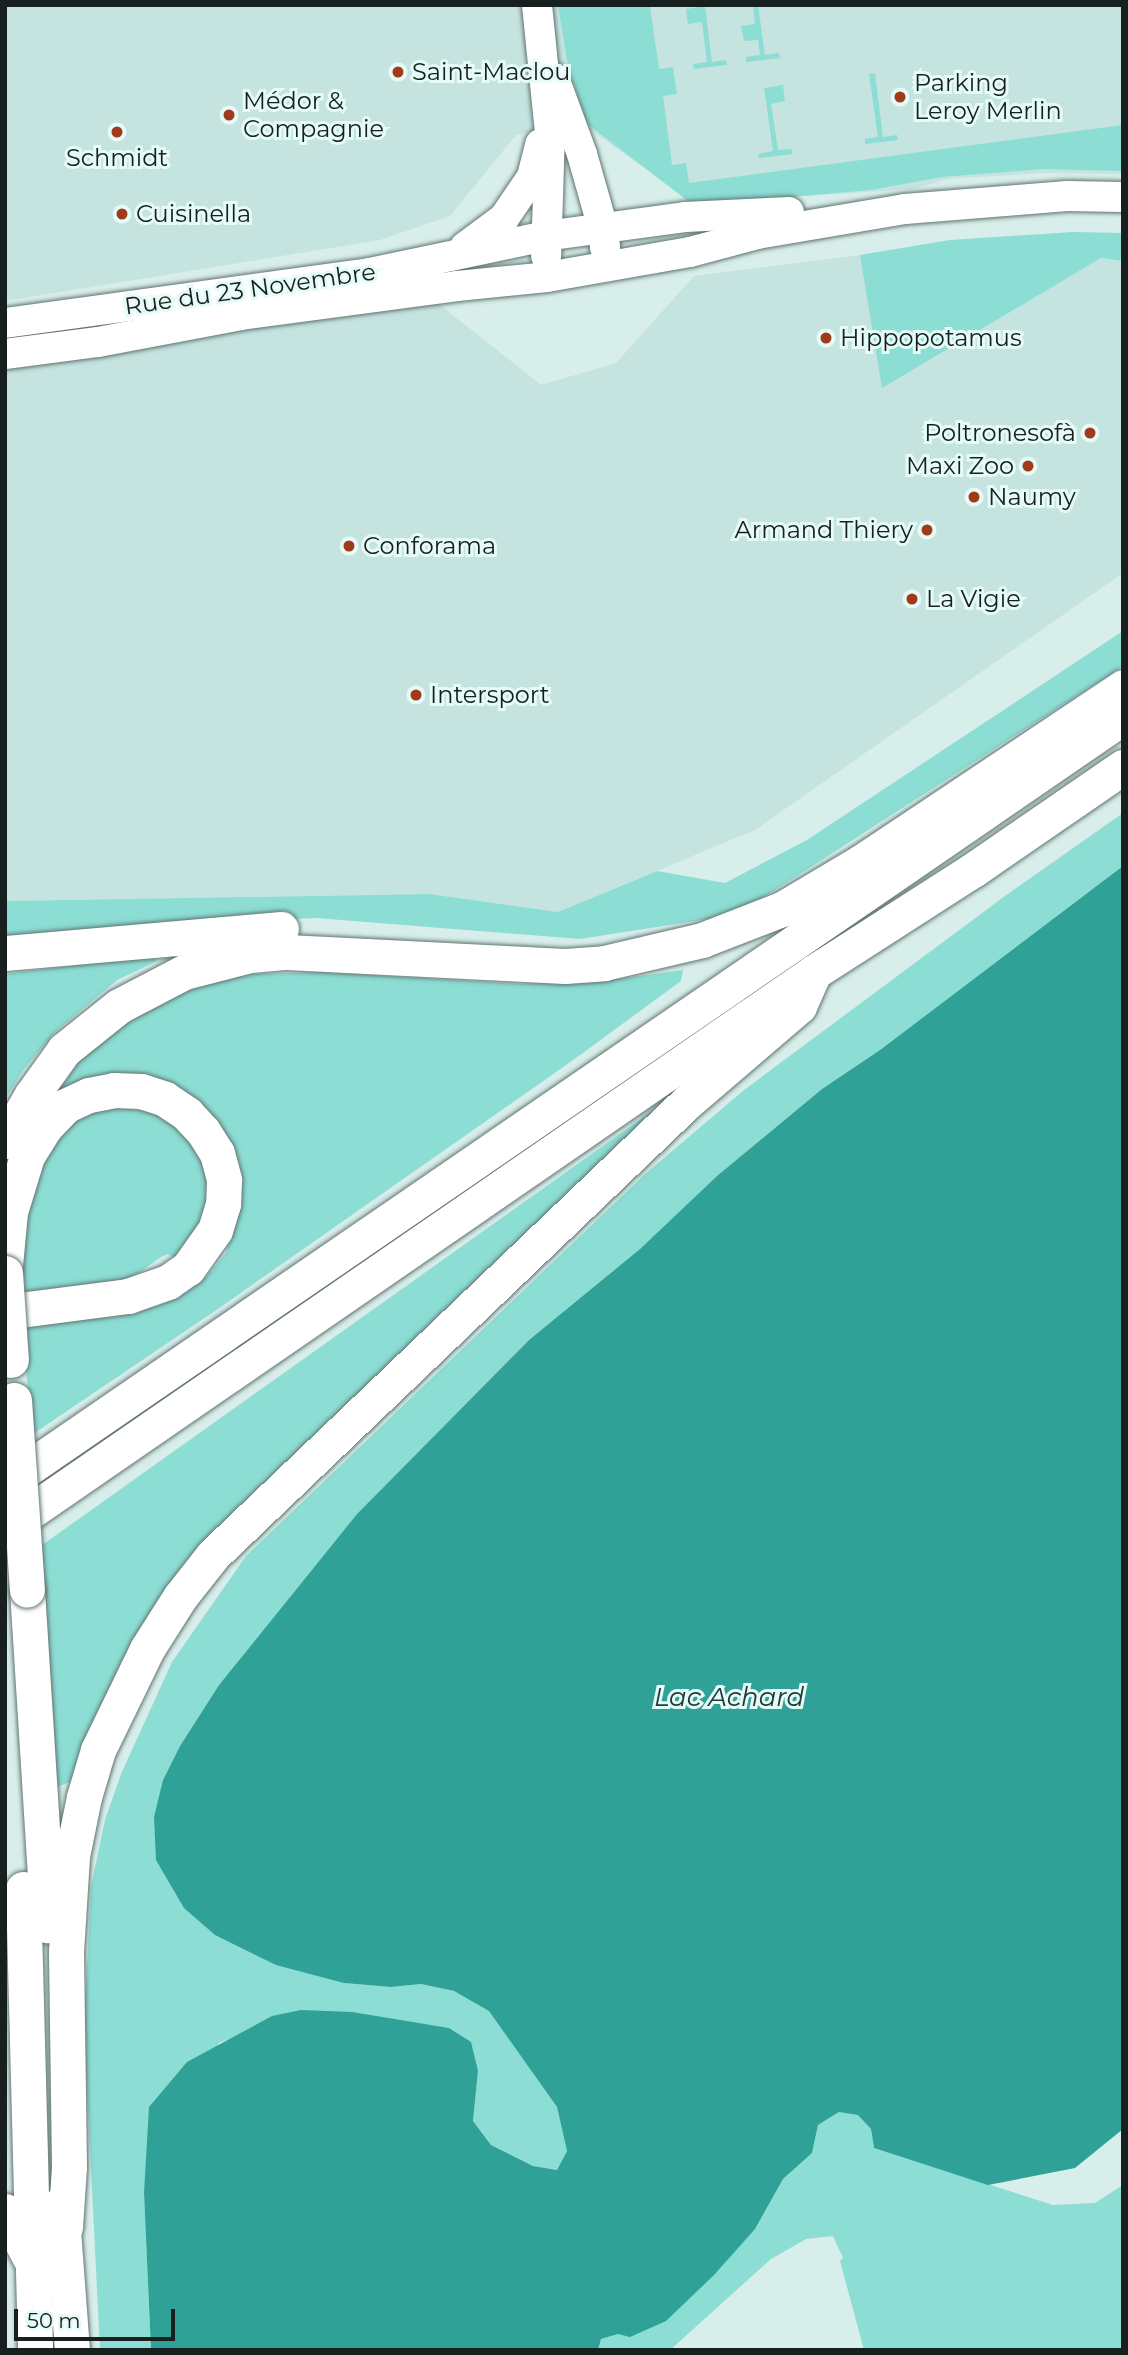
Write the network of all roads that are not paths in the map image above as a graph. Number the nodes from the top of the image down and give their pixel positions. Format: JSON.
{"nodes":[{"id":1,"x":537,"y":5,"type":"edge"},
{"id":2,"x":543,"y":50,"type":"junction"},
{"id":3,"x":545,"y":106,"type":"junction"},
{"id":4,"x":1123,"y":197,"type":"edge"},
{"id":5,"x":905,"y":209,"type":"junction"},
{"id":6,"x":603,"y":229,"type":"junction"},
{"id":7,"x":545,"y":236,"type":"junction"},
{"id":8,"x":458,"y":253,"type":"junction"},
{"id":9,"x":607,"y":266,"type":"junction"},
{"id":10,"x":547,"y":277,"type":"junction"},
{"id":11,"x":5,"y":323,"type":"edge"},
{"id":12,"x":5,"y":354,"type":"edge"},
{"id":13,"x":1123,"y":687,"type":"edge"},
{"id":14,"x":1123,"y":716,"type":"edge"},
{"id":15,"x":1123,"y":767,"type":"edge"},
{"id":16,"x":47,"y":950,"type":"junction"},
{"id":17,"x":5,"y":953,"type":"edge"},
{"id":18,"x":637,"y":956,"type":"junction"},
{"id":19,"x":5,"y":961,"type":"edge"},
{"id":20,"x":814,"y":972,"type":"junction"},
{"id":21,"x":5,"y":1141,"type":"edge"},
{"id":22,"x":5,"y":1265,"type":"edge"},
{"id":23,"x":5,"y":1273,"type":"edge"},
{"id":24,"x":5,"y":1312,"type":"edge"},
{"id":25,"x":5,"y":1484,"type":"edge"},
{"id":26,"x":5,"y":1529,"type":"edge"},
{"id":27,"x":13,"y":1596,"type":"edge"},
{"id":28,"x":5,"y":2053,"type":"edge"},
{"id":29,"x":9,"y":2220,"type":"edge"},
{"id":30,"x":65,"y":2227,"type":"junction"},
{"id":31,"x":32,"y":2261,"type":"junction"},
{"id":32,"x":35,"y":2350,"type":"edge"},
{"id":33,"x":72,"y":2350,"type":"edge"}],
"edges":[{"from":1,"to":2,"type":"main road"},
{"from":2,"to":3,"type":"main road"},
{"from":2,"to":6,"type":"main road"},
{"from":3,"to":7,"type":"main road"},
{"from":3,"to":8,"type":"main road"},
{"from":4,"to":5,"type":"main road"},
{"from":5,"to":6,"type":"main road","name":"Rue du 23 Novembre"},
{"from":5,"to":9,"type":"main road"},
{"from":6,"to":7,"type":"main road","name":"Rue du 23 Novembre"},
{"from":6,"to":9,"type":"main road"},
{"from":7,"to":8,"type":"main road","name":"Rue du 23 Novembre"},
{"from":7,"to":10,"type":"main road"},
{"from":8,"to":11,"type":"main road","name":"Rue du 23 Novembre"},
{"from":9,"to":10,"type":"main road"},
{"from":10,"to":12,"type":"main road"},
{"from":13,"to":18,"type":"highway"},
{"from":14,"to":25,"type":"highway"},
{"from":15,"to":20,"type":"highway"},
{"from":16,"to":17,"type":"highway"},
{"from":16,"to":18,"type":"highway"},
{"from":16,"to":19,"type":"highway"},
{"from":18,"to":21,"type":"highway"},
{"from":20,"to":26,"type":"highway"},
{"from":20,"to":30,"type":"highway"},
{"from":22,"to":24,"type":"highway"},
{"from":23,"to":27,"type":"highway","bridge":true},
{"from":27,"to":30,"type":"highway"},
{"from":27,"to":31,"type":"highway"},
{"from":28,"to":29,"type":"highway"},
{"from":29,"to":31,"type":"highway"},
{"from":30,"to":33,"type":"highway"},
{"from":31,"to":32,"type":"highway"}]}
